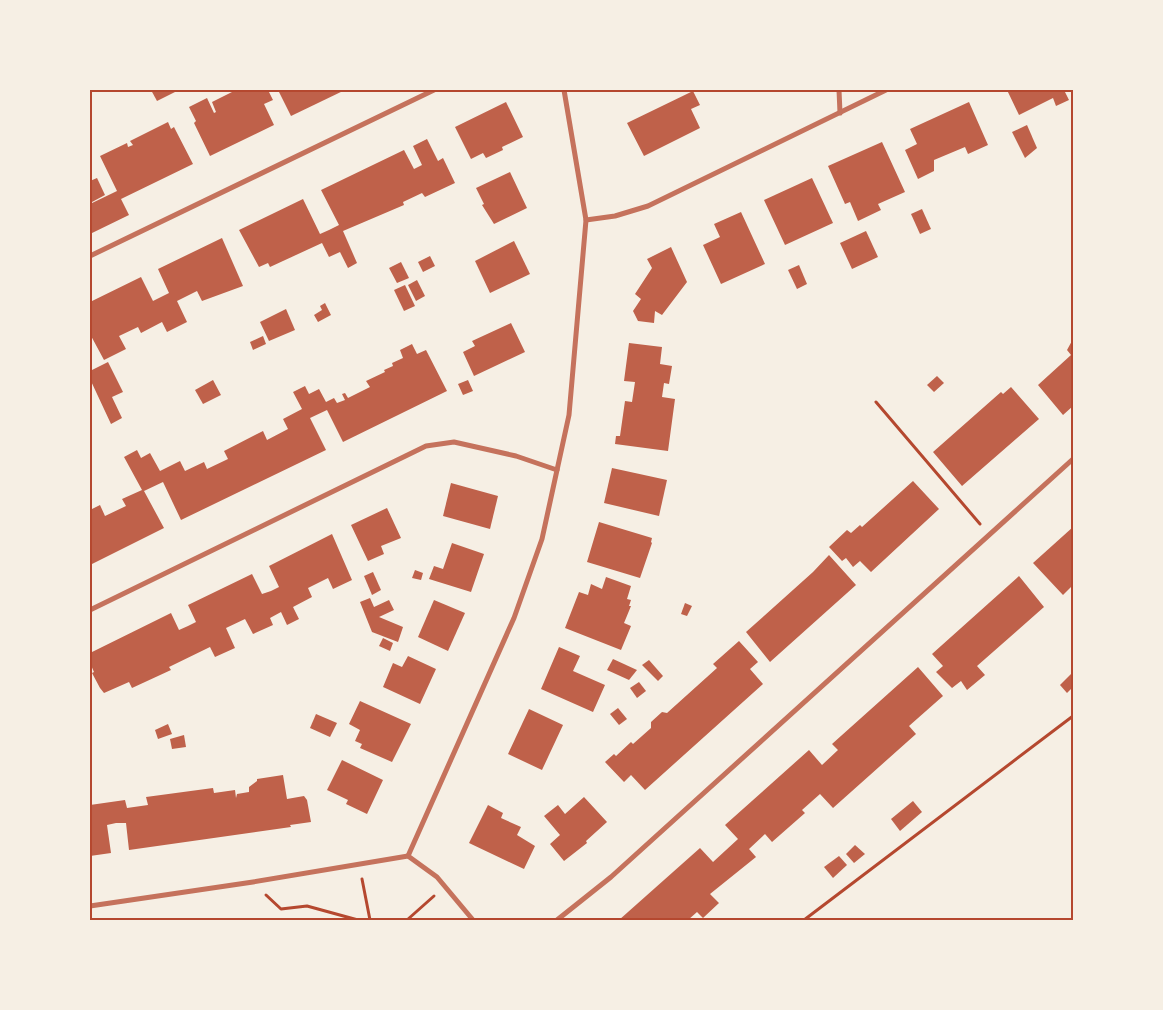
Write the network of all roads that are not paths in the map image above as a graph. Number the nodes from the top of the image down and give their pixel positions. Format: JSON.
{"nodes":[{"id":1,"x":434,"y":90,"type":"edge"},
{"id":2,"x":564,"y":90,"type":"edge"},
{"id":3,"x":839,"y":90,"type":"edge"},
{"id":4,"x":886,"y":90,"type":"edge"},
{"id":5,"x":840,"y":113,"type":"junction"},
{"id":6,"x":586,"y":220,"type":"junction"},
{"id":7,"x":90,"y":256,"type":"edge"},
{"id":8,"x":1073,"y":459,"type":"edge"},
{"id":9,"x":557,"y":470,"type":"junction"},
{"id":10,"x":90,"y":610,"type":"edge"},
{"id":11,"x":408,"y":856,"type":"junction"},
{"id":12,"x":90,"y":906,"type":"edge"},
{"id":13,"x":473,"y":920,"type":"edge"},
{"id":14,"x":557,"y":920,"type":"edge"}],
"edges":[{"from":1,"to":7,"type":"street"},
{"from":2,"to":6,"type":"street"},
{"from":3,"to":5,"type":"street"},
{"from":4,"to":5,"type":"street"},
{"from":5,"to":6,"type":"street"},
{"from":6,"to":9,"type":"street"},
{"from":8,"to":14,"type":"street"},
{"from":9,"to":10,"type":"street"},
{"from":9,"to":11,"type":"street"},
{"from":11,"to":12,"type":"street"},
{"from":11,"to":13,"type":"street"}]}
